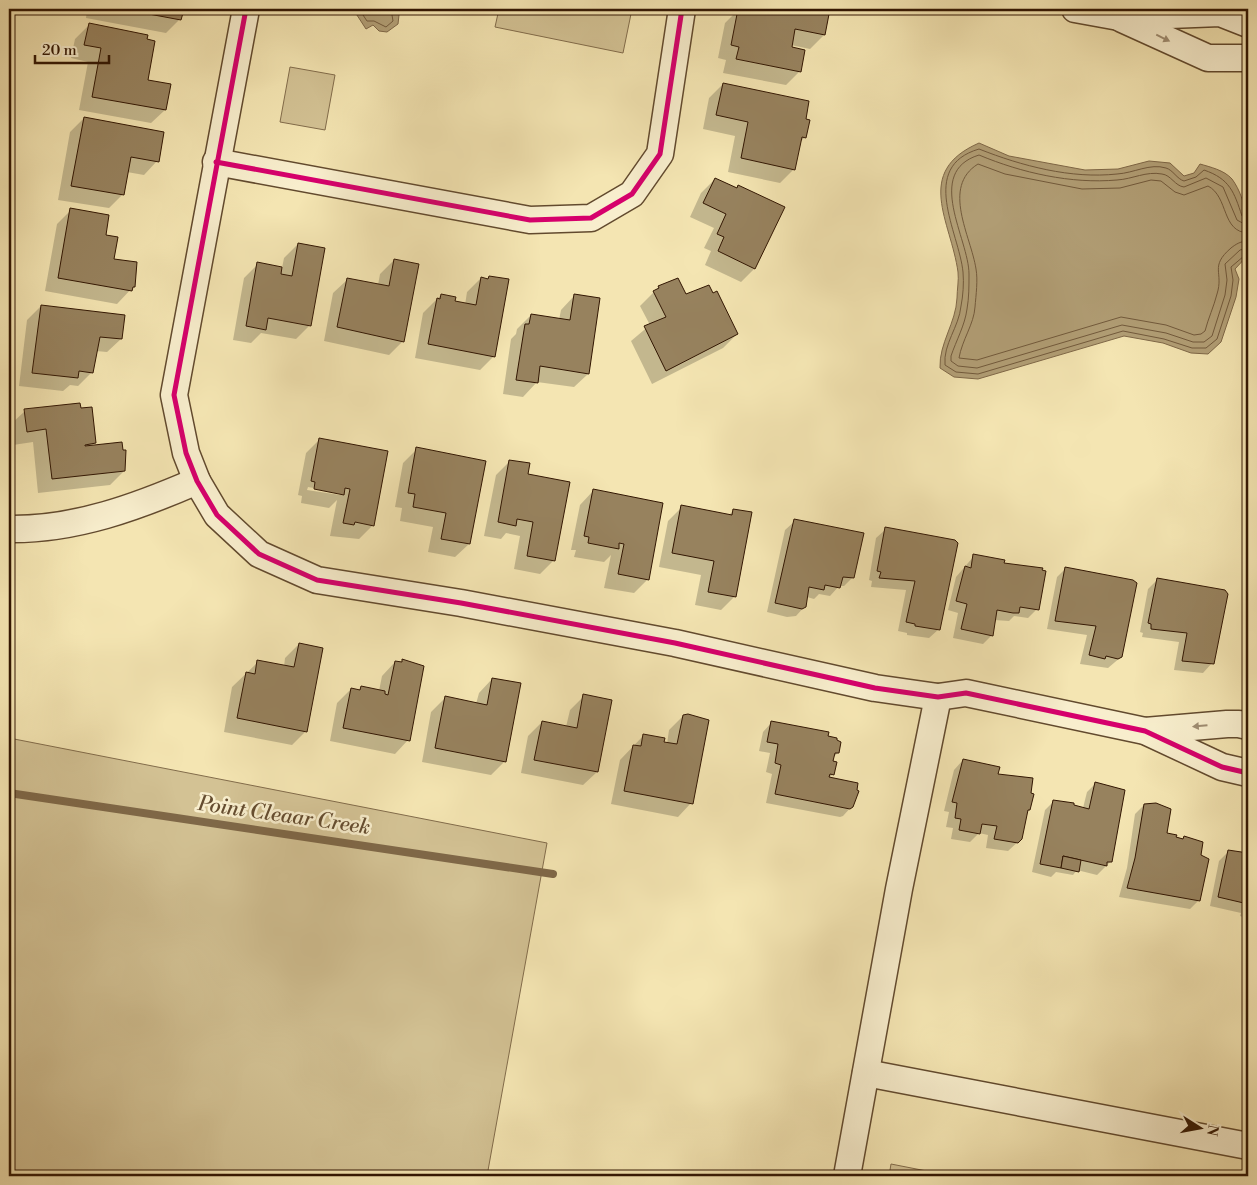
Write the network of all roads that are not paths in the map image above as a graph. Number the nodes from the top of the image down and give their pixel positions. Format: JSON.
{"nodes":[{"id":1,"x":246,"y":9,"type":"edge"},
{"id":2,"x":682,"y":9,"type":"edge"},
{"id":3,"x":1075,"y":9,"type":"edge"},
{"id":4,"x":1119,"y":17,"type":"junction"},
{"id":5,"x":1248,"y":24,"type":"edge"},
{"id":6,"x":1248,"y":58,"type":"edge"},
{"id":7,"x":216,"y":162,"type":"junction"},
{"id":8,"x":197,"y":481,"type":"junction"},
{"id":9,"x":9,"y":529,"type":"edge"},
{"id":10,"x":938,"y":697,"type":"junction"},
{"id":11,"x":1248,"y":726,"type":"edge"},
{"id":12,"x":1145,"y":731,"type":"junction"},
{"id":13,"x":1248,"y":773,"type":"edge"},
{"id":14,"x":866,"y":1073,"type":"junction"},
{"id":15,"x":1248,"y":1146,"type":"edge"},
{"id":16,"x":848,"y":1172,"type":"edge"}],
"edges":[{"from":1,"to":7,"type":"street"},
{"from":2,"to":7,"type":"street"},
{"from":3,"to":4,"type":"street"},
{"from":4,"to":5,"type":"street"},
{"from":4,"to":6,"type":"street","one_way":true},
{"from":7,"to":8,"type":"street"},
{"from":8,"to":9,"type":"street"},
{"from":8,"to":10,"type":"street"},
{"from":10,"to":12,"type":"street"},
{"from":10,"to":14,"type":"street"},
{"from":11,"to":12,"type":"street","one_way":true},
{"from":12,"to":13,"type":"street"},
{"from":14,"to":15,"type":"street"},
{"from":14,"to":16,"type":"street"}]}
